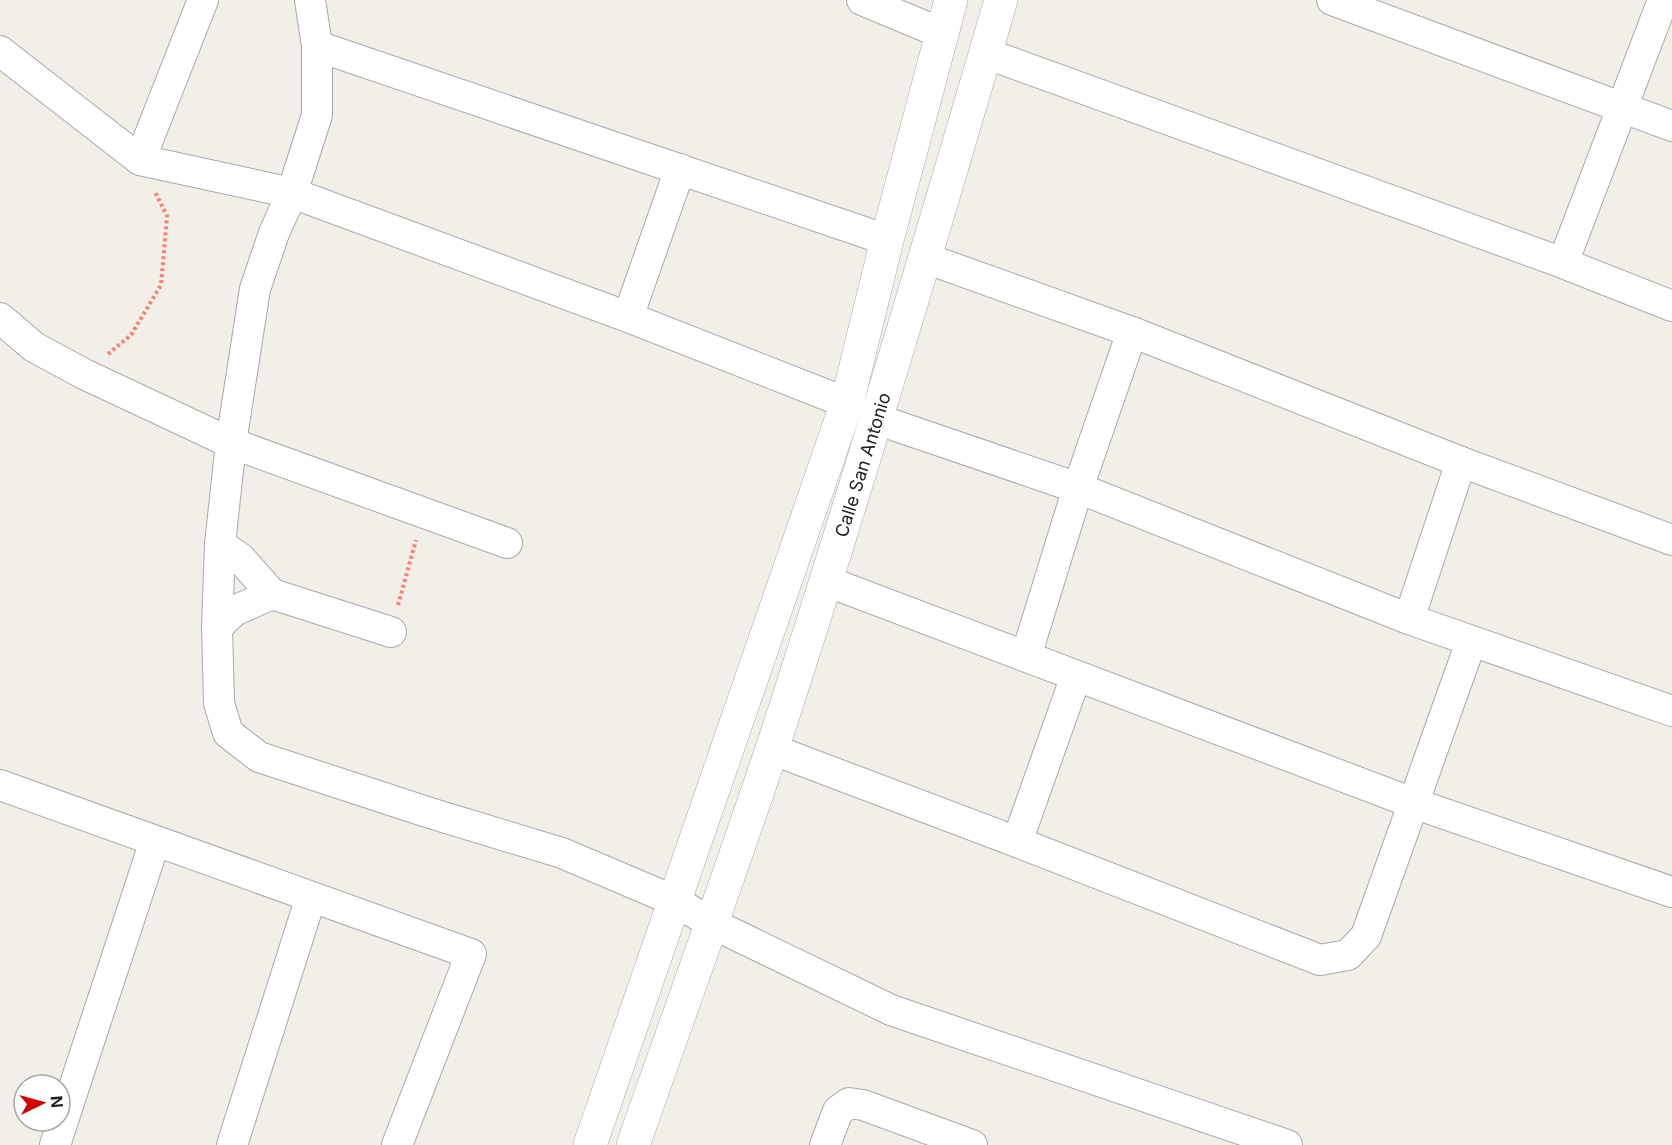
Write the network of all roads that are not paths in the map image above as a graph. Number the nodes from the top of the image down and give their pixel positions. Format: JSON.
{"nodes":[{"id":1,"x":203,"y":0,"type":"edge"},
{"id":2,"x":310,"y":0,"type":"edge"},
{"id":3,"x":862,"y":0,"type":"edge"},
{"id":4,"x":951,"y":0,"type":"edge"},
{"id":5,"x":1001,"y":0,"type":"edge"},
{"id":6,"x":1332,"y":0,"type":"edge"},
{"id":7,"x":1663,"y":0,"type":"edge"},
{"id":8,"x":941,"y":33,"type":"junction"},
{"id":9,"x":317,"y":46,"type":"junction"},
{"id":10,"x":0,"y":51,"type":"edge"},
{"id":11,"x":986,"y":53,"type":"junction"},
{"id":12,"x":1623,"y":107,"type":"junction"},
{"id":13,"x":1672,"y":126,"type":"edge"},
{"id":14,"x":140,"y":160,"type":"junction"},
{"id":15,"x":680,"y":169,"type":"junction"},
{"id":16,"x":292,"y":193,"type":"junction"},
{"id":17,"x":887,"y":240,"type":"junction"},
{"id":18,"x":925,"y":258,"type":"junction"},
{"id":19,"x":1563,"y":263,"type":"junction"},
{"id":20,"x":1672,"y":306,"type":"edge"},
{"id":21,"x":628,"y":317,"type":"junction"},
{"id":22,"x":0,"y":318,"type":"edge"},
{"id":23,"x":1132,"y":332,"type":"junction"},
{"id":24,"x":847,"y":402,"type":"junction"},
{"id":25,"x":876,"y":419,"type":"junction"},
{"id":26,"x":231,"y":443,"type":"junction"},
{"id":27,"x":1461,"y":462,"type":"junction"},
{"id":28,"x":1078,"y":488,"type":"junction"},
{"id":29,"x":1672,"y":540,"type":"edge"},
{"id":30,"x":220,"y":543,"type":"junction"},
{"id":31,"x":507,"y":543,"type":"dead end"},
{"id":32,"x":826,"y":581,"type":"junction"},
{"id":33,"x":272,"y":594,"type":"junction"},
{"id":34,"x":1409,"y":619,"type":"junction"},
{"id":35,"x":217,"y":627,"type":"junction"},
{"id":36,"x":391,"y":632,"type":"road end"},
{"id":37,"x":1471,"y":642,"type":"junction"},
{"id":38,"x":1026,"y":656,"type":"junction"},
{"id":39,"x":1076,"y":676,"type":"junction"},
{"id":40,"x":1672,"y":711,"type":"edge"},
{"id":41,"x":771,"y":749,"type":"junction"},
{"id":42,"x":0,"y":785,"type":"edge"},
{"id":43,"x":1413,"y":803,"type":"junction"},
{"id":44,"x":155,"y":841,"type":"junction"},
{"id":45,"x":1017,"y":842,"type":"junction"},
{"id":46,"x":1672,"y":892,"type":"edge"},
{"id":47,"x":311,"y":897,"type":"junction"},
{"id":48,"x":675,"y":901,"type":"junction"},
{"id":49,"x":711,"y":923,"type":"junction"},
{"id":50,"x":55,"y":1145,"type":"edge"},
{"id":51,"x":232,"y":1145,"type":"edge"},
{"id":52,"x":397,"y":1145,"type":"edge"},
{"id":53,"x":590,"y":1145,"type":"edge"},
{"id":54,"x":633,"y":1145,"type":"edge"},
{"id":55,"x":825,"y":1145,"type":"edge"},
{"id":56,"x":972,"y":1145,"type":"edge"},
{"id":57,"x":1287,"y":1145,"type":"edge"}],
"edges":[{"from":1,"to":14,"type":"street"},
{"from":2,"to":9,"type":"street"},
{"from":3,"to":8,"type":"street"},
{"from":4,"to":8,"type":"street","name":"Calle San Antonio"},
{"from":5,"to":11,"type":"street","name":"Calle San Antonio"},
{"from":6,"to":12,"type":"street"},
{"from":7,"to":12,"type":"street"},
{"from":8,"to":17,"type":"street","name":"Calle San Antonio"},
{"from":9,"to":15,"type":"street"},
{"from":9,"to":16,"type":"street"},
{"from":10,"to":14,"type":"street"},
{"from":11,"to":18,"type":"street","name":"Calle San Antonio"},
{"from":11,"to":19,"type":"street"},
{"from":12,"to":13,"type":"street"},
{"from":12,"to":19,"type":"street"},
{"from":14,"to":16,"type":"street"},
{"from":15,"to":17,"type":"street"},
{"from":15,"to":21,"type":"street"},
{"from":16,"to":21,"type":"street"},
{"from":16,"to":26,"type":"street"},
{"from":17,"to":24,"type":"street","name":"Calle San Antonio"},
{"from":18,"to":23,"type":"street"},
{"from":18,"to":25,"type":"street","name":"Calle San Antonio"},
{"from":19,"to":20,"type":"street"},
{"from":21,"to":24,"type":"street"},
{"from":22,"to":26,"type":"street"},
{"from":23,"to":27,"type":"street"},
{"from":23,"to":28,"type":"street"},
{"from":24,"to":48,"type":"street","name":"Calle San Antonio"},
{"from":25,"to":28,"type":"street"},
{"from":25,"to":32,"type":"street","name":"Calle San Antonio"},
{"from":26,"to":30,"type":"street"},
{"from":26,"to":31,"type":"street"},
{"from":27,"to":29,"type":"street"},
{"from":27,"to":34,"type":"street"},
{"from":28,"to":34,"type":"street"},
{"from":28,"to":38,"type":"street"},
{"from":30,"to":33,"type":"street"},
{"from":30,"to":35,"type":"street"},
{"from":32,"to":38,"type":"street"},
{"from":32,"to":41,"type":"street","name":"Calle San Antonio"},
{"from":33,"to":35,"type":"street"},
{"from":33,"to":36,"type":"street"},
{"from":34,"to":37,"type":"street"},
{"from":35,"to":48,"type":"street"},
{"from":37,"to":40,"type":"street"},
{"from":37,"to":43,"type":"street"},
{"from":38,"to":39,"type":"street"},
{"from":39,"to":43,"type":"street"},
{"from":39,"to":45,"type":"street"},
{"from":41,"to":45,"type":"street"},
{"from":41,"to":49,"type":"street","name":"Calle San Antonio"},
{"from":42,"to":44,"type":"street"},
{"from":43,"to":45,"type":"street"},
{"from":43,"to":46,"type":"street"},
{"from":44,"to":47,"type":"street"},
{"from":44,"to":50,"type":"street"},
{"from":47,"to":51,"type":"street"},
{"from":47,"to":52,"type":"street"},
{"from":48,"to":49,"type":"street"},
{"from":48,"to":53,"type":"street","name":"Calle San Antonio"},
{"from":49,"to":54,"type":"street","name":"Calle San Antonio"},
{"from":49,"to":57,"type":"street"},
{"from":55,"to":56,"type":"street"}]}
